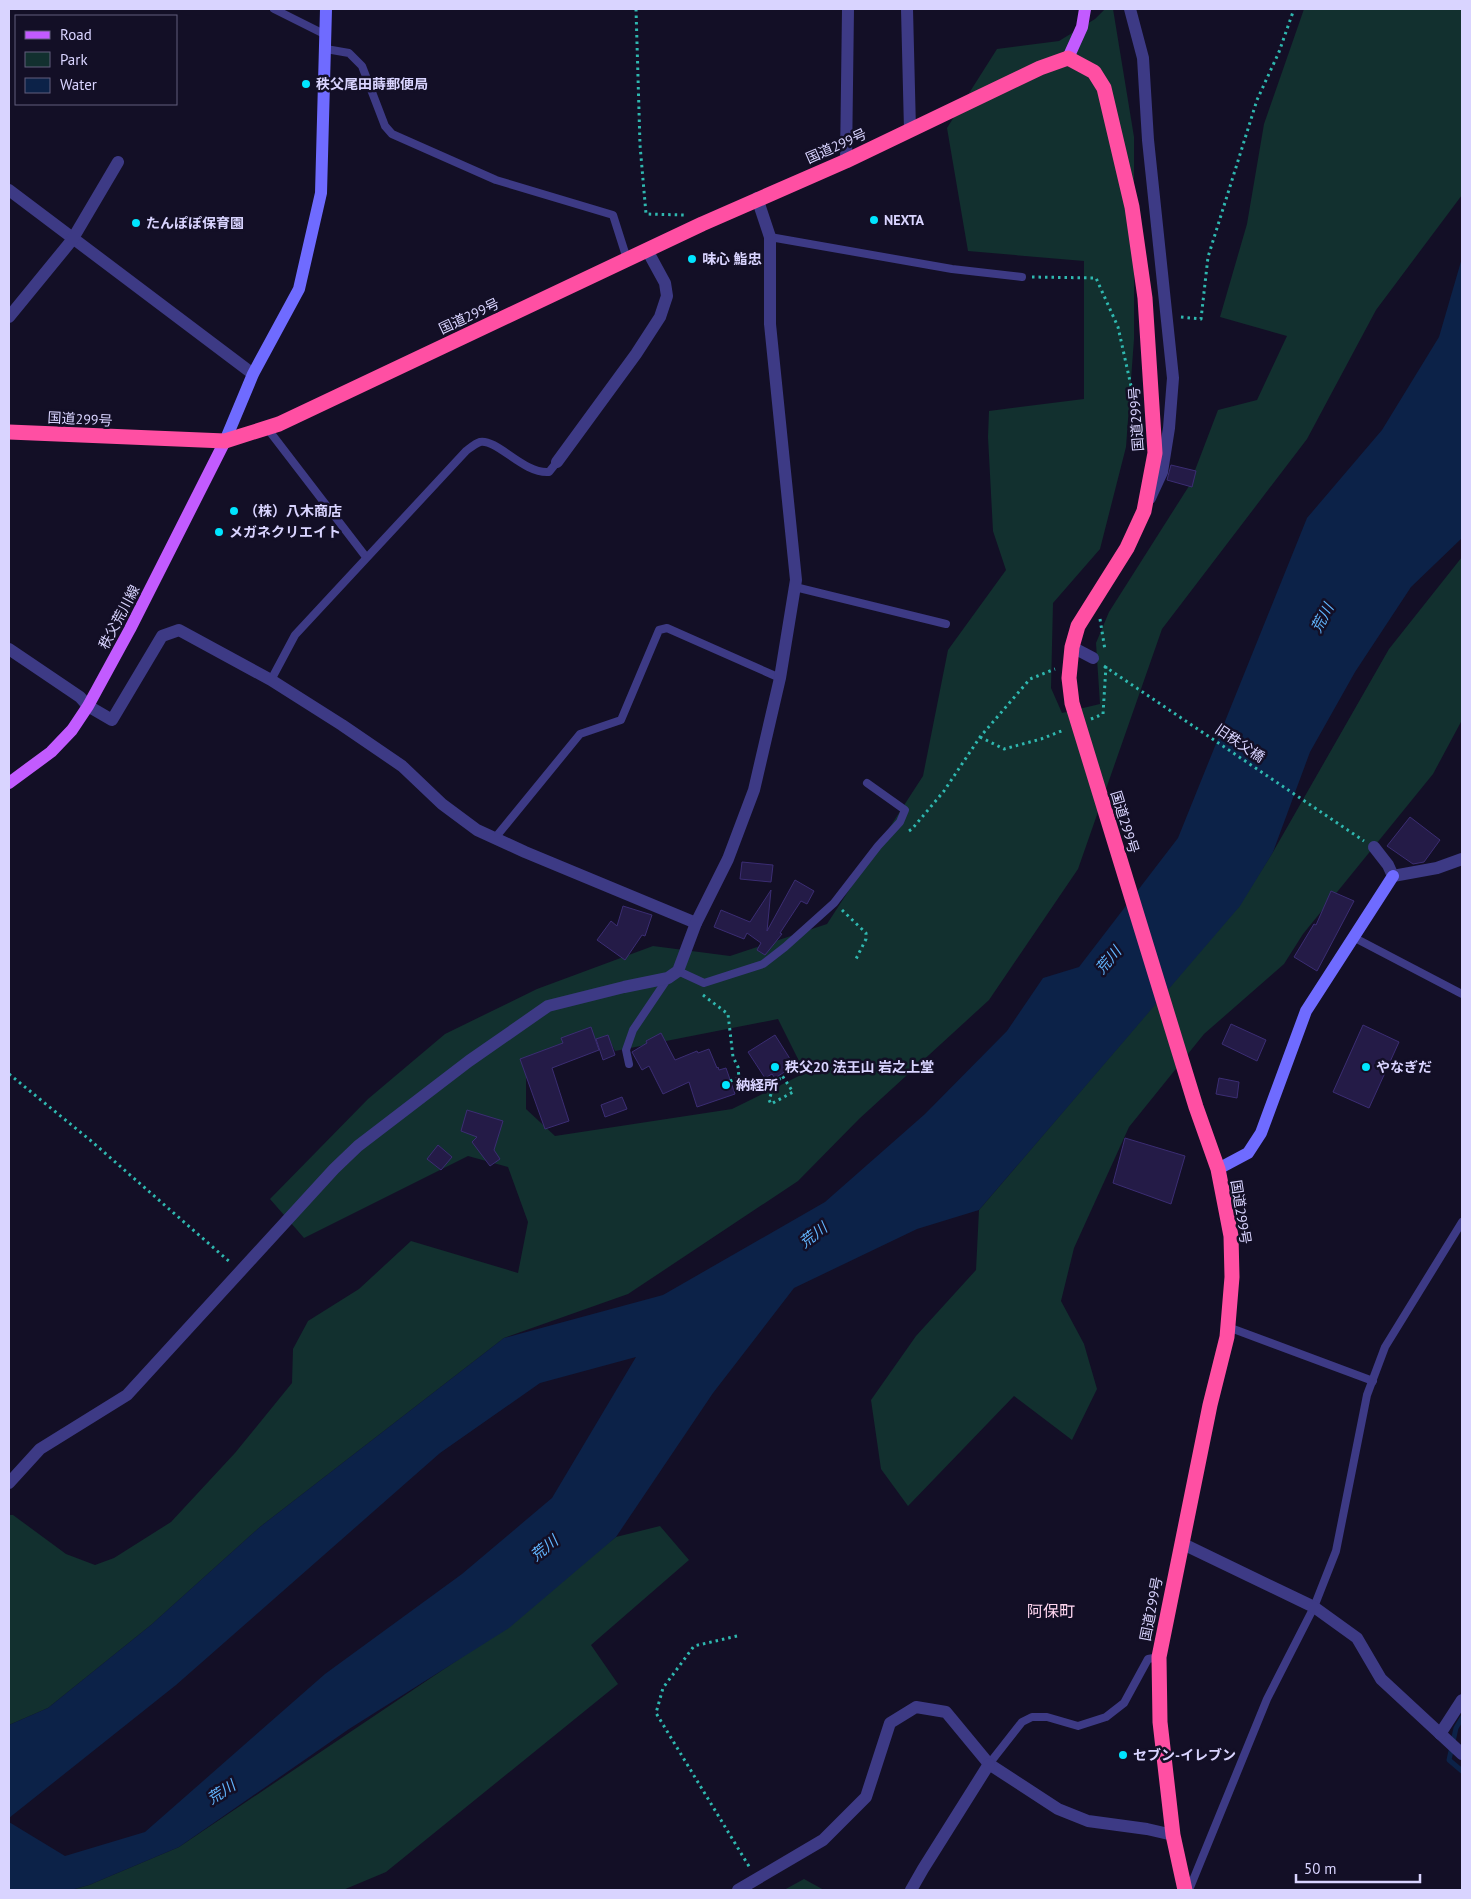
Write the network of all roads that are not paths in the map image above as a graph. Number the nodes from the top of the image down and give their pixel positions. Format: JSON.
{"nodes":[{"id":1,"x":274,"y":9,"type":"edge"},
{"id":2,"x":326,"y":9,"type":"edge"},
{"id":3,"x":848,"y":9,"type":"edge"},
{"id":4,"x":907,"y":9,"type":"edge"},
{"id":5,"x":1085,"y":9,"type":"edge"},
{"id":6,"x":1130,"y":9,"type":"edge"},
{"id":7,"x":326,"y":35,"type":"junction"},
{"id":8,"x":326,"y":49,"type":"junction"},
{"id":9,"x":1068,"y":58,"type":"junction"},
{"id":10,"x":910,"y":130,"type":"junction"},
{"id":11,"x":846,"y":161,"type":"junction"},
{"id":12,"x":118,"y":162,"type":"dead end"},
{"id":13,"x":9,"y":190,"type":"edge"},
{"id":14,"x":757,"y":198,"type":"junction"},
{"id":15,"x":770,"y":237,"type":"junction"},
{"id":16,"x":72,"y":240,"type":"junction"},
{"id":17,"x":647,"y":250,"type":"junction"},
{"id":18,"x":627,"y":259,"type":"junction"},
{"id":19,"x":1022,"y":277,"type":"road end"},
{"id":20,"x":9,"y":317,"type":"edge"},
{"id":21,"x":253,"y":374,"type":"junction"},
{"id":22,"x":267,"y":428,"type":"junction"},
{"id":23,"x":9,"y":432,"type":"edge"},
{"id":24,"x":225,"y":441,"type":"junction"},
{"id":25,"x":557,"y":462,"type":"joint"},
{"id":26,"x":1144,"y":511,"type":"junction"},
{"id":27,"x":366,"y":557,"type":"junction"},
{"id":28,"x":795,"y":587,"type":"junction"},
{"id":29,"x":946,"y":624,"type":"dead end"},
{"id":30,"x":9,"y":649,"type":"edge"},
{"id":31,"x":1072,"y":654,"type":"junction"},
{"id":32,"x":1093,"y":658,"type":"road end"},
{"id":33,"x":780,"y":678,"type":"junction"},
{"id":34,"x":271,"y":680,"type":"junction"},
{"id":35,"x":88,"y":706,"type":"junction"},
{"id":36,"x":9,"y":783,"type":"edge"},
{"id":37,"x":867,"y":783,"type":"dead end"},
{"id":38,"x":495,"y":838,"type":"junction"},
{"id":39,"x":1374,"y":847,"type":"road end"},
{"id":40,"x":1462,"y":859,"type":"edge"},
{"id":41,"x":1393,"y":876,"type":"junction"},
{"id":42,"x":696,"y":923,"type":"junction"},
{"id":43,"x":1353,"y":937,"type":"junction"},
{"id":44,"x":673,"y":975,"type":"junction"},
{"id":45,"x":1462,"y":994,"type":"edge"},
{"id":46,"x":629,"y":1064,"type":"dead end"},
{"id":47,"x":1218,"y":1169,"type":"junction"},
{"id":48,"x":1462,"y":1222,"type":"edge"},
{"id":49,"x":1228,"y":1327,"type":"junction"},
{"id":50,"x":1373,"y":1381,"type":"junction"},
{"id":51,"x":9,"y":1483,"type":"edge"},
{"id":52,"x":1181,"y":1543,"type":"junction"},
{"id":53,"x":1314,"y":1607,"type":"junction"},
{"id":54,"x":1159,"y":1657,"type":"junction"},
{"id":55,"x":1462,"y":1700,"type":"edge"},
{"id":56,"x":1440,"y":1734,"type":"junction"},
{"id":57,"x":1460,"y":1748,"type":"edge"},
{"id":58,"x":989,"y":1764,"type":"junction"},
{"id":59,"x":1173,"y":1835,"type":"junction"},
{"id":60,"x":738,"y":1890,"type":"edge"},
{"id":61,"x":911,"y":1890,"type":"edge"},
{"id":62,"x":1185,"y":1890,"type":"edge"},
{"id":63,"x":1189,"y":1890,"type":"edge"}],
"edges":[{"from":1,"to":7,"type":"lane"},
{"from":2,"to":7,"type":"street"},
{"from":3,"to":11,"type":"street"},
{"from":4,"to":10,"type":"street"},
{"from":5,"to":9,"type":"main road"},
{"from":6,"to":26,"type":"street"},
{"from":7,"to":8,"type":"street"},
{"from":8,"to":18,"type":"lane"},
{"from":8,"to":21,"type":"street"},
{"from":9,"to":10,"type":"highway","name":"国道299号"},
{"from":9,"to":26,"type":"highway","name":"国道299号"},
{"from":10,"to":11,"type":"highway","name":"国道299号"},
{"from":11,"to":14,"type":"highway","name":"国道299号"},
{"from":12,"to":16,"type":"street"},
{"from":13,"to":16,"type":"street"},
{"from":14,"to":15,"type":"street"},
{"from":14,"to":17,"type":"highway","name":"国道299号"},
{"from":15,"to":19,"type":"lane"},
{"from":15,"to":28,"type":"street"},
{"from":16,"to":20,"type":"street"},
{"from":16,"to":21,"type":"street"},
{"from":17,"to":18,"type":"highway","name":"国道299号"},
{"from":17,"to":25,"type":"street"},
{"from":18,"to":22,"type":"highway","name":"国道299号"},
{"from":21,"to":24,"type":"street"},
{"from":22,"to":24,"type":"highway","name":"国道299号"},
{"from":22,"to":27,"type":"lane"},
{"from":23,"to":24,"type":"highway","name":"国道299号"},
{"from":24,"to":35,"type":"main road","name":"秩父荒川線"},
{"from":25,"to":27,"type":"lane"},
{"from":26,"to":31,"type":"highway","name":"国道299号"},
{"from":27,"to":34,"type":"lane"},
{"from":28,"to":29,"type":"lane"},
{"from":28,"to":33,"type":"street"},
{"from":30,"to":35,"type":"street"},
{"from":31,"to":32,"type":"street"},
{"from":31,"to":47,"type":"highway","name":"国道299号"},
{"from":33,"to":38,"type":"lane"},
{"from":33,"to":42,"type":"street"},
{"from":34,"to":35,"type":"street"},
{"from":34,"to":38,"type":"street"},
{"from":35,"to":36,"type":"main road","name":"秩父荒川線"},
{"from":37,"to":44,"type":"lane"},
{"from":38,"to":42,"type":"street"},
{"from":39,"to":41,"type":"street"},
{"from":40,"to":41,"type":"street"},
{"from":41,"to":43,"type":"street"},
{"from":42,"to":44,"type":"street"},
{"from":43,"to":45,"type":"lane"},
{"from":43,"to":47,"type":"street"},
{"from":44,"to":46,"type":"lane"},
{"from":44,"to":51,"type":"street"},
{"from":47,"to":49,"type":"highway","name":"国道299号"},
{"from":48,"to":50,"type":"lane"},
{"from":49,"to":50,"type":"lane"},
{"from":49,"to":52,"type":"highway","name":"国道299号"},
{"from":50,"to":53,"type":"lane"},
{"from":52,"to":53,"type":"street"},
{"from":52,"to":54,"type":"highway","name":"国道299号"},
{"from":53,"to":56,"type":"street"},
{"from":53,"to":63,"type":"lane"},
{"from":54,"to":58,"type":"lane"},
{"from":54,"to":59,"type":"highway","name":"国道299号"},
{"from":55,"to":56,"type":"street"},
{"from":56,"to":57,"type":"street"},
{"from":58,"to":59,"type":"street"},
{"from":58,"to":60,"type":"street"},
{"from":58,"to":61,"type":"street"},
{"from":59,"to":62,"type":"highway","name":"国道299号"}]}
